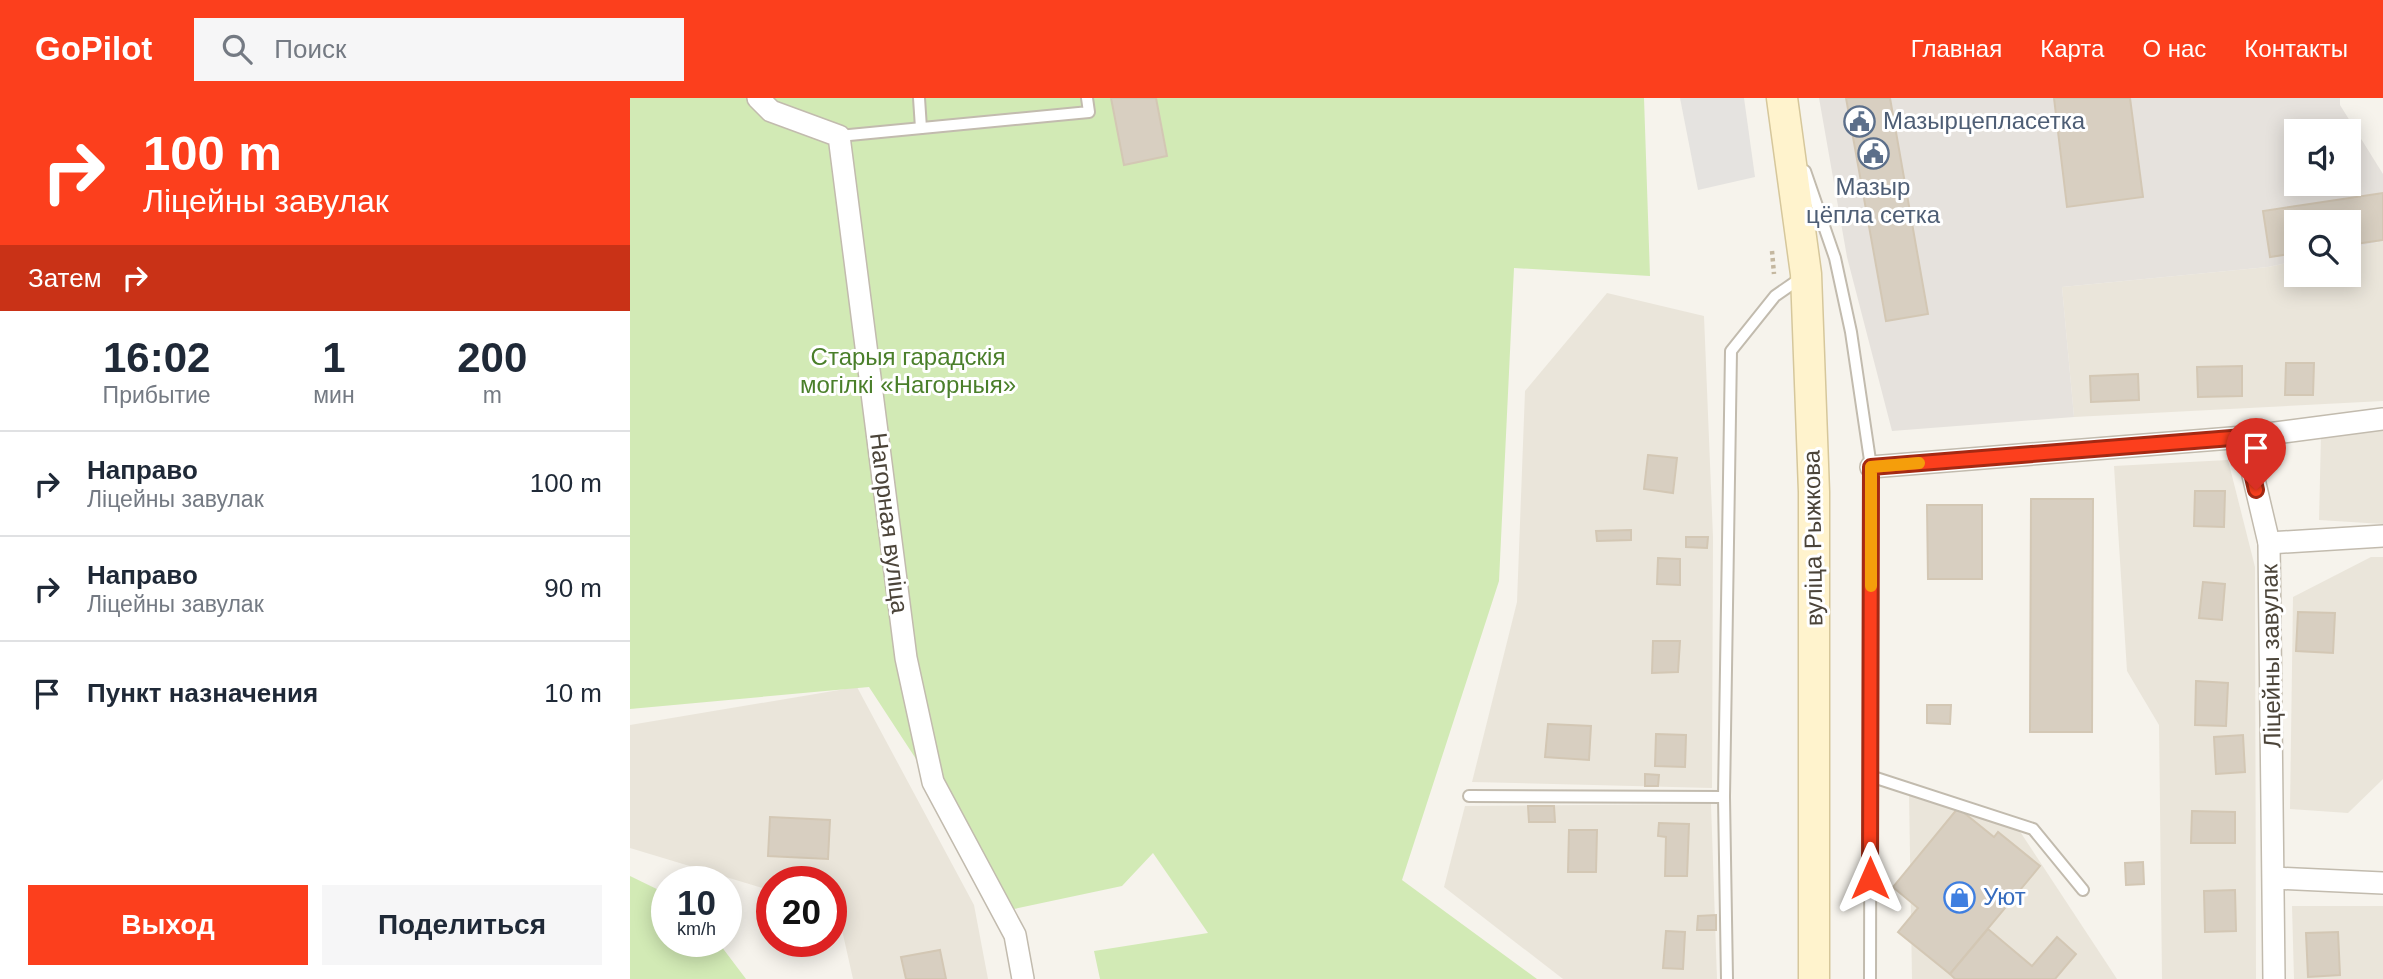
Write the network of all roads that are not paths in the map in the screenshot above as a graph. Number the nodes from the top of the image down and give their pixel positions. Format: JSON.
{"nodes":[{"id":1,"x":758,"y":98,"type":"edge"},
{"id":2,"x":919,"y":98,"type":"edge"},
{"id":3,"x":1087,"y":98,"type":"edge"},
{"id":4,"x":1784,"y":107,"type":"edge"},
{"id":5,"x":921,"y":128,"type":"junction"},
{"id":6,"x":839,"y":136,"type":"junction"},
{"id":7,"x":1807,"y":274,"type":"junction"},
{"id":8,"x":2383,"y":419,"type":"edge"},
{"id":9,"x":2244,"y":437,"type":"junction"},
{"id":10,"x":1871,"y":467,"type":"junction"},
{"id":11,"x":2383,"y":536,"type":"edge"},
{"id":12,"x":2269,"y":542,"type":"junction"},
{"id":13,"x":1870,"y":776,"type":"junction"},
{"id":14,"x":1469,"y":796,"type":"dead end"},
{"id":15,"x":1724,"y":797,"type":"junction"},
{"id":16,"x":2274,"y":878,"type":"junction"},
{"id":17,"x":2383,"y":883,"type":"edge"},
{"id":18,"x":2083,"y":890,"type":"dead end"},
{"id":19,"x":1023,"y":979,"type":"edge"},
{"id":20,"x":1727,"y":979,"type":"edge"},
{"id":21,"x":1814,"y":979,"type":"edge"},
{"id":22,"x":1870,"y":979,"type":"edge"},
{"id":23,"x":2274,"y":979,"type":"edge"}],
"edges":[{"from":1,"to":6,"type":"street"},
{"from":2,"to":5,"type":"lane"},
{"from":3,"to":5,"type":"lane"},
{"from":4,"to":7,"type":"main road","name":"вуліца Рыжкова"},
{"from":4,"to":10,"type":"lane"},
{"from":5,"to":6,"type":"lane"},
{"from":6,"to":19,"type":"street","name":"Нагорная вуліца"},
{"from":7,"to":15,"type":"lane"},
{"from":7,"to":21,"type":"main road","name":"вуліца Рыжкова"},
{"from":8,"to":9,"type":"street"},
{"from":9,"to":10,"type":"street"},
{"from":9,"to":12,"type":"street","name":"Ліцейны завулак"},
{"from":10,"to":13,"type":"lane"},
{"from":11,"to":12,"type":"street"},
{"from":12,"to":16,"type":"street","name":"Ліцейны завулак"},
{"from":13,"to":18,"type":"lane"},
{"from":13,"to":22,"type":"lane"},
{"from":14,"to":15,"type":"lane"},
{"from":15,"to":20,"type":"lane"},
{"from":16,"to":17,"type":"street"},
{"from":16,"to":23,"type":"street","name":"Ліцейны завулак"}]}
